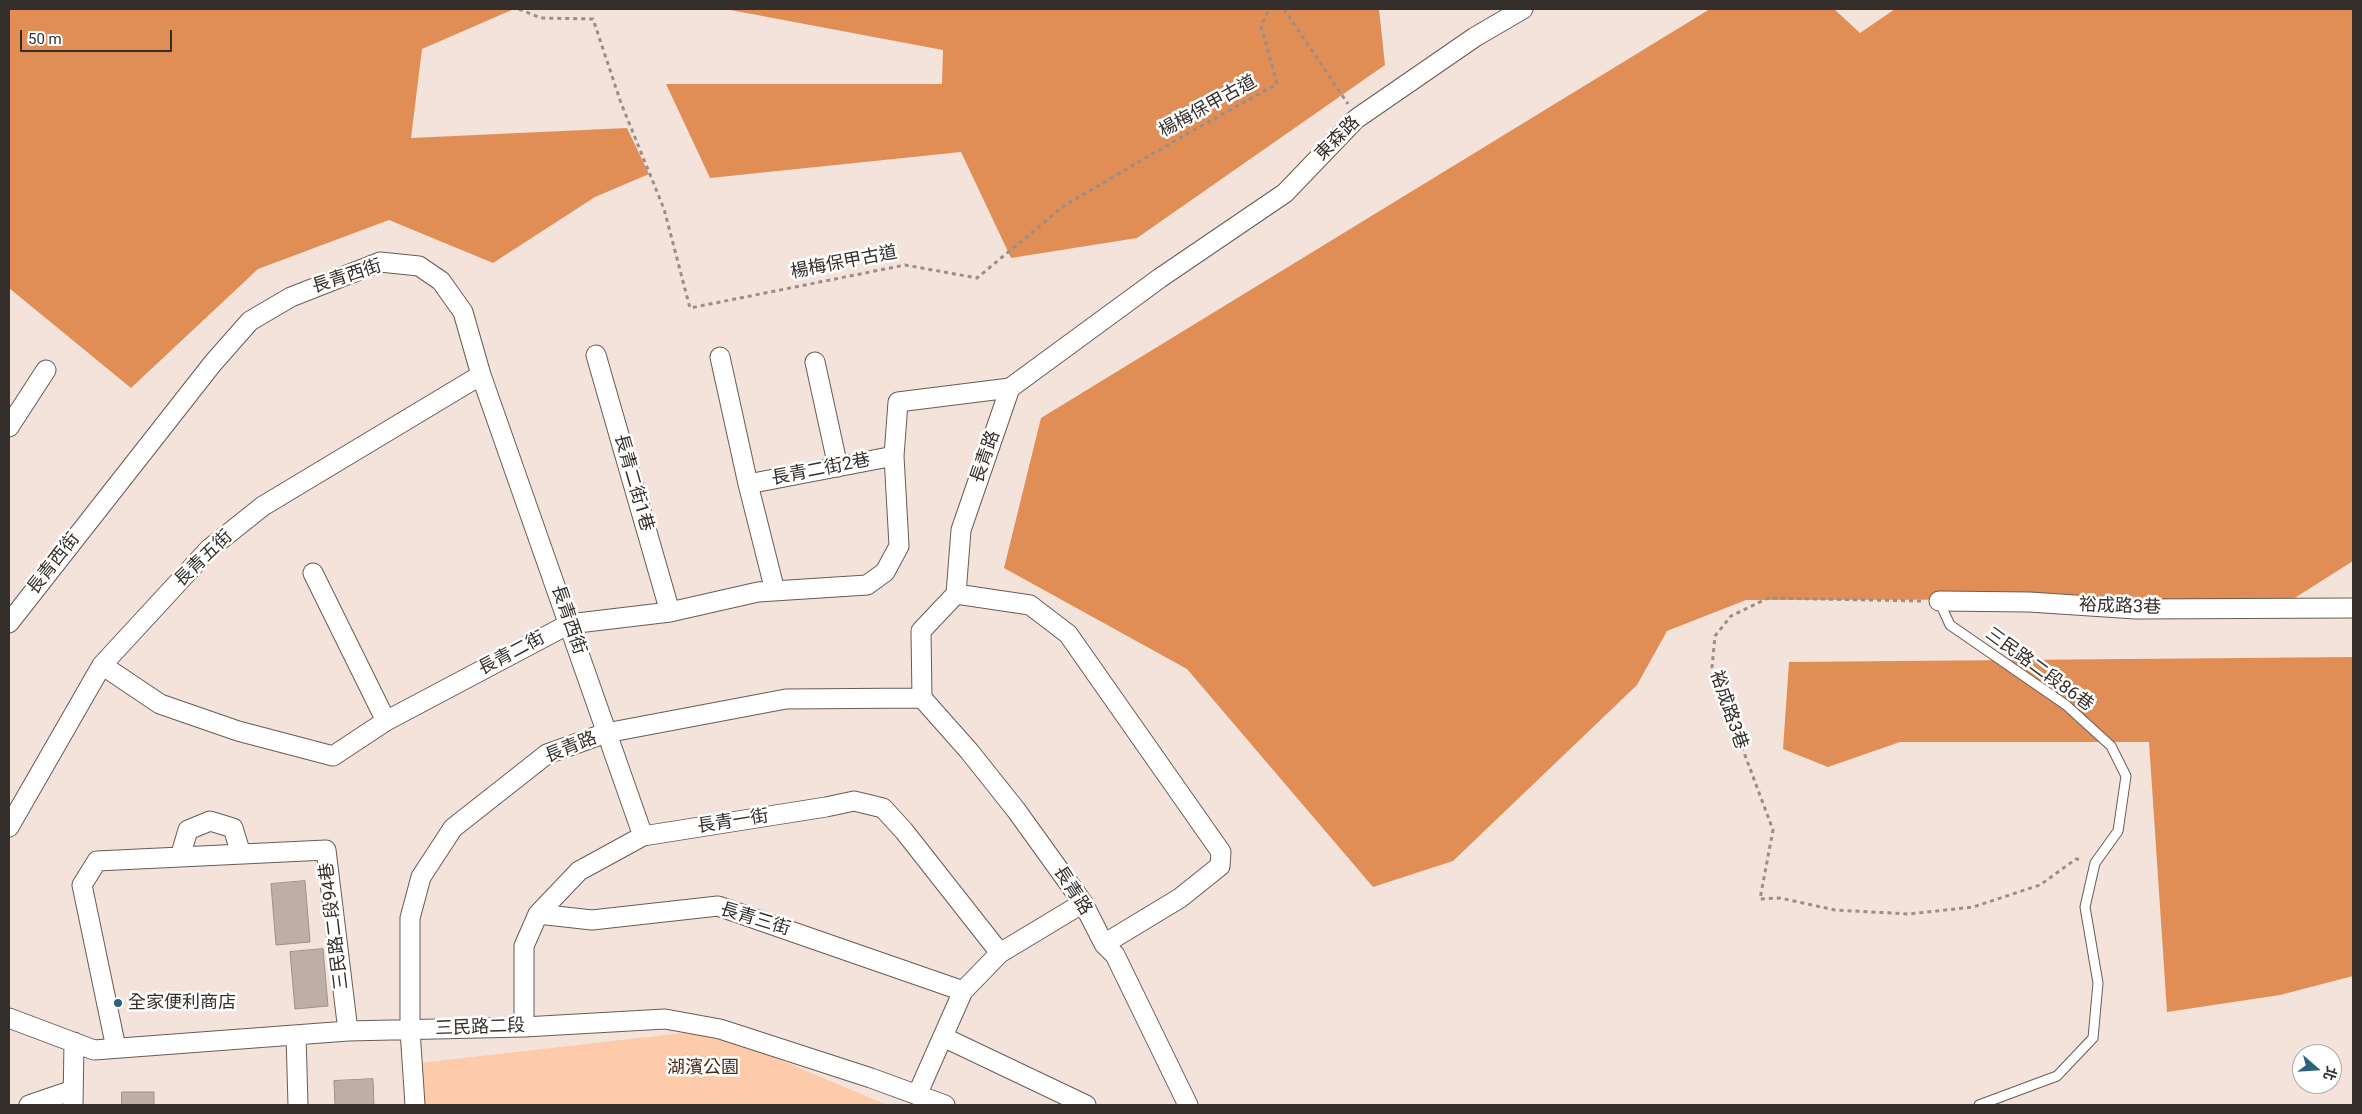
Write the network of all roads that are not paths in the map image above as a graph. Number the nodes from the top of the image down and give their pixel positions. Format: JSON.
{"nodes":[{"id":1,"x":1523,"y":9,"type":"edge"},
{"id":2,"x":596,"y":354,"type":"dead end"},
{"id":3,"x":720,"y":357,"type":"dead end"},
{"id":4,"x":815,"y":362,"type":"dead end"},
{"id":5,"x":46,"y":370,"type":"dead end"},
{"id":6,"x":481,"y":375,"type":"junction"},
{"id":7,"x":1010,"y":388,"type":"junction"},
{"id":8,"x":9,"y":427,"type":"edge"},
{"id":9,"x":894,"y":456,"type":"junction"},
{"id":10,"x":838,"y":467,"type":"junction"},
{"id":11,"x":748,"y":484,"type":"junction"},
{"id":12,"x":313,"y":573,"type":"dead end"},
{"id":13,"x":775,"y":591,"type":"junction"},
{"id":14,"x":956,"y":594,"type":"junction"},
{"id":15,"x":1939,"y":601,"type":"joint"},
{"id":16,"x":2353,"y":608,"type":"edge"},
{"id":17,"x":670,"y":612,"type":"junction"},
{"id":18,"x":9,"y":623,"type":"edge"},
{"id":19,"x":569,"y":624,"type":"junction"},
{"id":20,"x":102,"y":666,"type":"junction"},
{"id":21,"x":922,"y":698,"type":"junction"},
{"id":22,"x":386,"y":721,"type":"junction"},
{"id":23,"x":606,"y":733,"type":"junction"},
{"id":24,"x":9,"y":827,"type":"edge"},
{"id":25,"x":643,"y":836,"type":"junction"},
{"id":26,"x":240,"y":854,"type":"junction"},
{"id":27,"x":180,"y":857,"type":"junction"},
{"id":28,"x":1083,"y":902,"type":"junction"},
{"id":29,"x":538,"y":914,"type":"junction"},
{"id":30,"x":1104,"y":944,"type":"junction"},
{"id":31,"x":1000,"y":953,"type":"junction"},
{"id":32,"x":963,"y":991,"type":"junction"},
{"id":33,"x":9,"y":1018,"type":"edge"},
{"id":34,"x":524,"y":1027,"type":"junction"},
{"id":35,"x":410,"y":1030,"type":"junction"},
{"id":36,"x":348,"y":1031,"type":"junction"},
{"id":37,"x":296,"y":1036,"type":"junction"},
{"id":38,"x":943,"y":1037,"type":"junction"},
{"id":39,"x":74,"y":1042,"type":"junction"},
{"id":40,"x":116,"y":1048,"type":"junction"},
{"id":41,"x":917,"y":1095,"type":"junction"},
{"id":42,"x":73,"y":1098,"type":"edge"},
{"id":43,"x":29,"y":1105,"type":"edge"},
{"id":44,"x":298,"y":1105,"type":"edge"},
{"id":45,"x":415,"y":1105,"type":"edge"},
{"id":46,"x":945,"y":1105,"type":"edge"},
{"id":47,"x":1086,"y":1105,"type":"edge"},
{"id":48,"x":1188,"y":1105,"type":"edge"},
{"id":49,"x":1979,"y":1105,"type":"edge"}],
"edges":[{"from":1,"to":7,"type":"street","name":"東森路"},
{"from":2,"to":17,"type":"street","name":"長青二街1巷"},
{"from":3,"to":11,"type":"street","name":"長青二街2巷"},
{"from":4,"to":10,"type":"street"},
{"from":5,"to":8,"type":"street"},
{"from":6,"to":18,"type":"street","name":"長青西街"},
{"from":6,"to":19,"type":"street","name":"長青西街"},
{"from":6,"to":20,"type":"street","name":"長青五街"},
{"from":7,"to":9,"type":"street"},
{"from":7,"to":14,"type":"street","name":"長青路"},
{"from":9,"to":10,"type":"street","name":"長青二街2巷"},
{"from":9,"to":13,"type":"street","name":"長青二街"},
{"from":10,"to":11,"type":"street","name":"長青二街2巷"},
{"from":11,"to":13,"type":"street","name":"長青二街2巷"},
{"from":12,"to":22,"type":"street"},
{"from":13,"to":17,"type":"street","name":"長青二街"},
{"from":14,"to":21,"type":"street"},
{"from":14,"to":30,"type":"street"},
{"from":15,"to":16,"type":"street","name":"裕成路3巷"},
{"from":15,"to":49,"type":"lane","name":"三民路二段86巷"},
{"from":17,"to":19,"type":"street","name":"長青二街"},
{"from":19,"to":22,"type":"street","name":"長青二街"},
{"from":19,"to":23,"type":"street","name":"長青西街"},
{"from":20,"to":22,"type":"street","name":"長青二街"},
{"from":20,"to":24,"type":"street","name":"長青五街"},
{"from":21,"to":23,"type":"street","name":"長青路"},
{"from":21,"to":28,"type":"street","name":"長青路"},
{"from":23,"to":25,"type":"street","name":"長青西街"},
{"from":23,"to":35,"type":"street","name":"長青路"},
{"from":25,"to":29,"type":"street","name":"長青一街"},
{"from":25,"to":31,"type":"street","name":"長青一街"},
{"from":26,"to":27,"type":"street","name":"三民路二段94巷"},
{"from":26,"to":27,"type":"street"},
{"from":26,"to":36,"type":"street","name":"三民路二段94巷"},
{"from":27,"to":40,"type":"street","name":"三民路二段94巷"},
{"from":28,"to":30,"type":"street","name":"長青路"},
{"from":28,"to":31,"type":"street"},
{"from":29,"to":32,"type":"street","name":"長青三街"},
{"from":29,"to":34,"type":"street","name":"長青一街"},
{"from":30,"to":48,"type":"street","name":"長青路"},
{"from":31,"to":32,"type":"street"},
{"from":32,"to":38,"type":"street"},
{"from":33,"to":39,"type":"street","name":"三民路二段"},
{"from":34,"to":35,"type":"street","name":"三民路二段"},
{"from":34,"to":41,"type":"street","name":"三民路二段"},
{"from":35,"to":36,"type":"street","name":"三民路二段"},
{"from":35,"to":45,"type":"street","name":"長青路"},
{"from":36,"to":37,"type":"street","name":"三民路二段"},
{"from":37,"to":40,"type":"street","name":"三民路二段"},
{"from":37,"to":44,"type":"street"},
{"from":38,"to":41,"type":"street"},
{"from":38,"to":47,"type":"street"},
{"from":39,"to":40,"type":"street","name":"三民路二段"},
{"from":39,"to":42,"type":"street"},
{"from":41,"to":46,"type":"street","name":"三民路二段"},
{"from":42,"to":43,"type":"street"}]}
